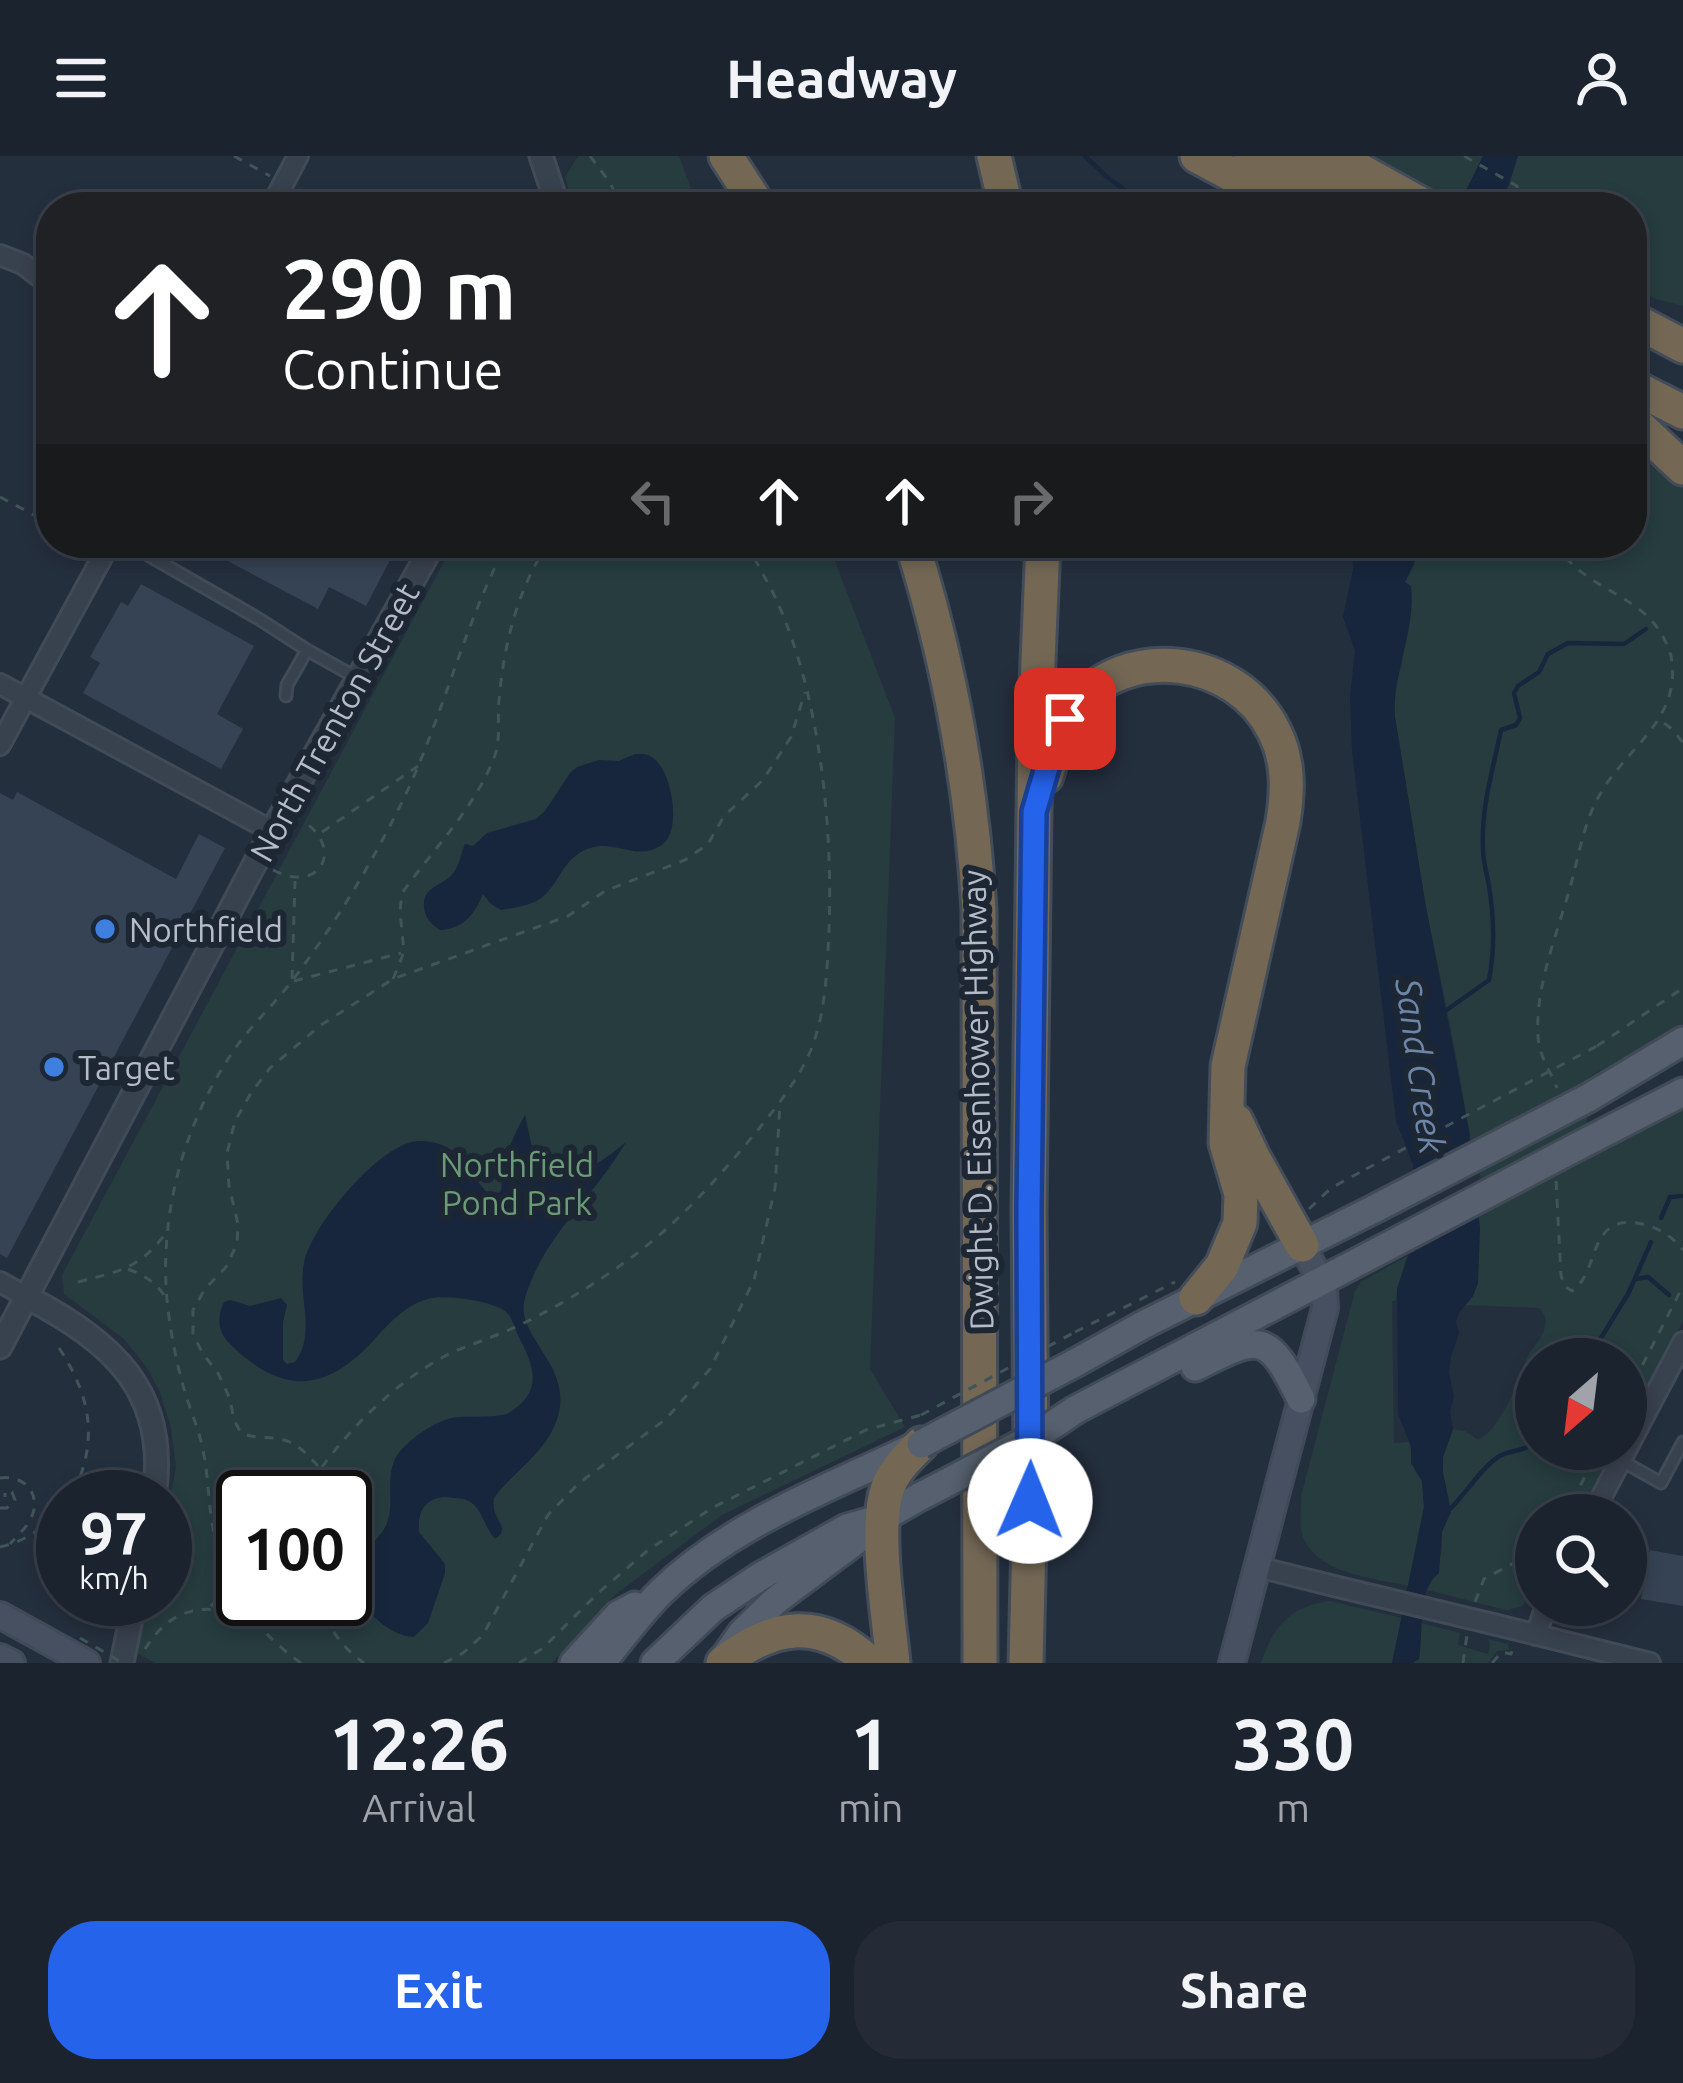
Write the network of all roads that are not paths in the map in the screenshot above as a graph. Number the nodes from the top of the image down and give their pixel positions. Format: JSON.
{"nodes":[{"id":1,"x":298,"y":156,"type":"edge"},
{"id":2,"x":541,"y":156,"type":"edge"},
{"id":3,"x":726,"y":156,"type":"edge"},
{"id":4,"x":994,"y":156,"type":"edge"},
{"id":5,"x":1197,"y":156,"type":"edge"},
{"id":6,"x":1250,"y":156,"type":"edge"},
{"id":7,"x":1284,"y":156,"type":"edge"},
{"id":8,"x":1322,"y":189,"type":"edge"},
{"id":9,"x":279,"y":192,"type":"edge"},
{"id":10,"x":553,"y":192,"type":"edge"},
{"id":11,"x":749,"y":192,"type":"edge"},
{"id":12,"x":1002,"y":192,"type":"edge"},
{"id":13,"x":0,"y":255,"type":"edge"},
{"id":14,"x":36,"y":275,"type":"edge"},
{"id":15,"x":1647,"y":306,"type":"edge"},
{"id":16,"x":1683,"y":322,"type":"edge"},
{"id":17,"x":1647,"y":327,"type":"edge"},
{"id":18,"x":1683,"y":346,"type":"edge"},
{"id":19,"x":1647,"y":349,"type":"edge"},
{"id":20,"x":1683,"y":367,"type":"edge"},
{"id":21,"x":1647,"y":370,"type":"edge"},
{"id":22,"x":1683,"y":388,"type":"edge"},
{"id":23,"x":1647,"y":394,"type":"edge"},
{"id":24,"x":1683,"y":412,"type":"edge"},
{"id":25,"x":1647,"y":434,"type":"edge"},
{"id":26,"x":1683,"y":468,"type":"edge"},
{"id":27,"x":102,"y":558,"type":"edge"},
{"id":28,"x":153,"y":558,"type":"edge"},
{"id":29,"x":425,"y":558,"type":"edge"},
{"id":30,"x":916,"y":558,"type":"edge"},
{"id":31,"x":1042,"y":558,"type":"edge"},
{"id":32,"x":307,"y":650,"type":"junction"},
{"id":33,"x":357,"y":678,"type":"junction"},
{"id":34,"x":0,"y":684,"type":"edge"},
{"id":35,"x":286,"y":696,"type":"dead end"},
{"id":36,"x":26,"y":698,"type":"junction"},
{"id":37,"x":0,"y":745,"type":"edge"},
{"id":38,"x":1034,"y":812,"type":"junction"},
{"id":39,"x":272,"y":831,"type":"junction"},
{"id":40,"x":1683,"y":1041,"type":"edge"},
{"id":41,"x":1683,"y":1092,"type":"edge"},
{"id":42,"x":1226,"y":1097,"type":"junction"},
{"id":43,"x":1304,"y":1228,"type":"junction"},
{"id":44,"x":1322,"y":1281,"type":"junction"},
{"id":45,"x":0,"y":1282,"type":"edge"},
{"id":46,"x":1188,"y":1289,"type":"junction"},
{"id":47,"x":27,"y":1297,"type":"junction"},
{"id":48,"x":1683,"y":1344,"type":"edge"},
{"id":49,"x":0,"y":1346,"type":"edge"},
{"id":50,"x":1301,"y":1399,"type":"junction"},
{"id":51,"x":1647,"y":1411,"type":"edge"},
{"id":52,"x":1075,"y":1418,"type":"junction"},
{"id":53,"x":921,"y":1429,"type":"junction"},
{"id":54,"x":1683,"y":1442,"type":"edge"},
{"id":55,"x":155,"y":1470,"type":"edge"},
{"id":56,"x":1638,"y":1470,"type":"edge"},
{"id":57,"x":882,"y":1518,"type":"junction"},
{"id":58,"x":1258,"y":1567,"type":"junction"},
{"id":59,"x":660,"y":1593,"type":"junction"},
{"id":60,"x":0,"y":1616,"type":"edge"},
{"id":61,"x":132,"y":1626,"type":"edge"},
{"id":62,"x":1539,"y":1626,"type":"edge"},
{"id":63,"x":1536,"y":1635,"type":"junction"},
{"id":64,"x":81,"y":1653,"type":"edge"},
{"id":65,"x":0,"y":1657,"type":"edge"},
{"id":66,"x":128,"y":1662,"type":"edge"},
{"id":67,"x":12,"y":1663,"type":"edge"},
{"id":68,"x":574,"y":1663,"type":"edge"},
{"id":69,"x":602,"y":1663,"type":"edge"},
{"id":70,"x":655,"y":1663,"type":"edge"},
{"id":71,"x":722,"y":1663,"type":"edge"},
{"id":72,"x":870,"y":1663,"type":"edge"},
{"id":73,"x":893,"y":1663,"type":"edge"},
{"id":74,"x":980,"y":1663,"type":"edge"},
{"id":75,"x":1026,"y":1663,"type":"edge"},
{"id":76,"x":1232,"y":1663,"type":"edge"},
{"id":77,"x":1647,"y":1663,"type":"edge"}],
"edges":[{"from":1,"to":9,"type":"street"},
{"from":2,"to":10,"type":"street"},
{"from":3,"to":11,"type":"highway"},
{"from":4,"to":12,"type":"highway"},
{"from":5,"to":8,"type":"highway"},
{"from":6,"to":8,"type":"highway"},
{"from":7,"to":8,"type":"highway"},
{"from":13,"to":14,"type":"street"},
{"from":15,"to":16,"type":"highway"},
{"from":17,"to":18,"type":"highway"},
{"from":19,"to":20,"type":"highway"},
{"from":21,"to":22,"type":"highway"},
{"from":23,"to":24,"type":"highway"},
{"from":25,"to":26,"type":"highway"},
{"from":27,"to":36,"type":"street"},
{"from":28,"to":32,"type":"lane"},
{"from":29,"to":33,"type":"street","name":"North Trenton Street"},
{"from":30,"to":74,"type":"highway","name":"Dwight D. Eisenhower Highway"},
{"from":31,"to":38,"type":"highway","name":"Dwight D. Eisenhower Highway"},
{"from":32,"to":33,"type":"lane"},
{"from":32,"to":35,"type":"lane"},
{"from":33,"to":39,"type":"street","name":"North Trenton Street"},
{"from":34,"to":36,"type":"street"},
{"from":36,"to":37,"type":"street"},
{"from":36,"to":39,"type":"street"},
{"from":38,"to":42,"type":"highway"},
{"from":38,"to":75,"type":"highway","name":"Dwight D. Eisenhower Highway"},
{"from":39,"to":47,"type":"street","name":"North Trenton Street"},
{"from":40,"to":43,"type":"main road","bridge":true},
{"from":41,"to":44,"type":"main road","bridge":true},
{"from":42,"to":43,"type":"highway"},
{"from":42,"to":46,"type":"highway"},
{"from":43,"to":44,"type":"main road"},
{"from":43,"to":46,"type":"main road"},
{"from":44,"to":50,"type":"main road"},
{"from":44,"to":52,"type":"main road"},
{"from":45,"to":47,"type":"street"},
{"from":46,"to":53,"type":"main road","bridge":true},
{"from":47,"to":49,"type":"street","name":"North Trenton Street"},
{"from":47,"to":55,"type":"street"},
{"from":48,"to":51,"type":"street"},
{"from":50,"to":52,"type":"main road"},
{"from":50,"to":58,"type":"main road"},
{"from":52,"to":57,"type":"main road","bridge":true},
{"from":53,"to":57,"type":"highway"},
{"from":53,"to":59,"type":"main road"},
{"from":54,"to":56,"type":"lane"},
{"from":57,"to":70,"type":"main road"},
{"from":57,"to":71,"type":"main road"},
{"from":57,"to":73,"type":"highway"},
{"from":58,"to":63,"type":"street","bridge":true},
{"from":58,"to":76,"type":"main road"},
{"from":59,"to":68,"type":"main road"},
{"from":59,"to":69,"type":"main road"},
{"from":60,"to":64,"type":"main road"},
{"from":61,"to":66,"type":"street"},
{"from":62,"to":63,"type":"street"},
{"from":63,"to":77,"type":"street"},
{"from":65,"to":67,"type":"main road"},
{"from":71,"to":72,"type":"highway"}]}
